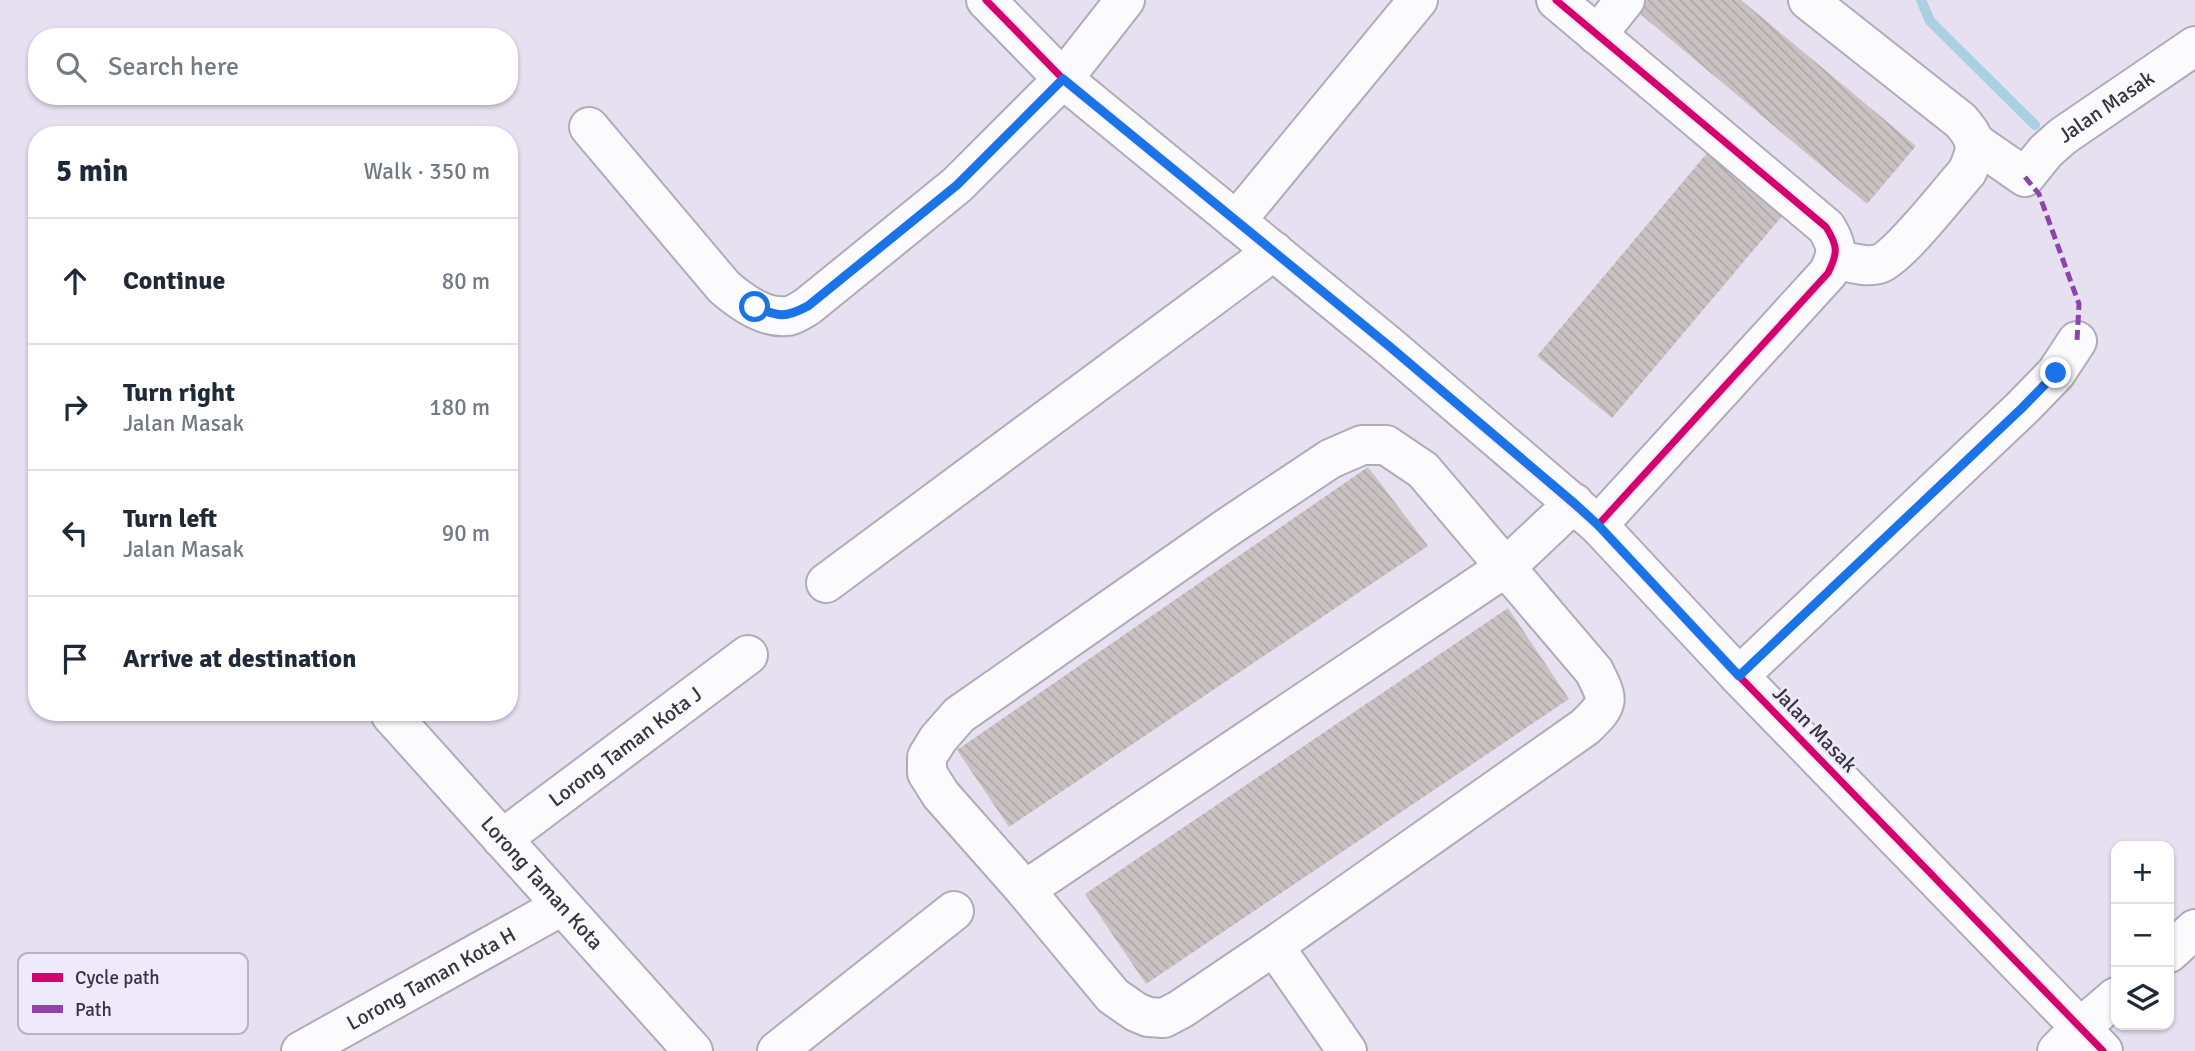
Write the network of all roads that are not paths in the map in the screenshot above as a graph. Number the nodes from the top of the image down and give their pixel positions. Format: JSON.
{"nodes":[{"id":1,"x":986,"y":0,"type":"edge"},
{"id":2,"x":1125,"y":0,"type":"edge"},
{"id":3,"x":1418,"y":0,"type":"edge"},
{"id":4,"x":1556,"y":0,"type":"edge"},
{"id":5,"x":1625,"y":0,"type":"edge"},
{"id":6,"x":1808,"y":0,"type":"edge"},
{"id":7,"x":1597,"y":35,"type":"junction"},
{"id":8,"x":2195,"y":46,"type":"edge"},
{"id":9,"x":1063,"y":79,"type":"junction"},
{"id":10,"x":589,"y":127,"type":"dead end"},
{"id":11,"x":1976,"y":143,"type":"junction"},
{"id":12,"x":1236,"y":221,"type":"junction"},
{"id":13,"x":1274,"y":251,"type":"junction"},
{"id":14,"x":1835,"y":259,"type":"junction"},
{"id":15,"x":2077,"y":341,"type":"dead end"},
{"id":16,"x":1586,"y":514,"type":"junction"},
{"id":17,"x":1506,"y":567,"type":"junction"},
{"id":18,"x":825,"y":583,"type":"dead end"},
{"id":19,"x":748,"y":655,"type":"dead end"},
{"id":20,"x":1739,"y":676,"type":"junction"},
{"id":21,"x":396,"y":721,"type":"edge"},
{"id":22,"x":502,"y":839,"type":"junction"},
{"id":23,"x":1025,"y":890,"type":"junction"},
{"id":24,"x":562,"y":906,"type":"junction"},
{"id":25,"x":954,"y":911,"type":"dead end"},
{"id":26,"x":2195,"y":929,"type":"edge"},
{"id":27,"x":1274,"y":946,"type":"junction"},
{"id":28,"x":2174,"y":948,"type":"edge"},
{"id":29,"x":2111,"y":1003,"type":"edge"},
{"id":30,"x":2080,"y":1043,"type":"edge"},
{"id":31,"x":301,"y":1051,"type":"edge"},
{"id":32,"x":693,"y":1051,"type":"edge"},
{"id":33,"x":777,"y":1051,"type":"edge"},
{"id":34,"x":1347,"y":1051,"type":"edge"}],
"edges":[{"from":1,"to":9,"type":"street","name":"Jalan Masak"},
{"from":2,"to":9,"type":"street"},
{"from":3,"to":12,"type":"street"},
{"from":4,"to":7,"type":"street"},
{"from":5,"to":7,"type":"street"},
{"from":6,"to":11,"type":"street"},
{"from":7,"to":14,"type":"street"},
{"from":8,"to":11,"type":"street","name":"Jalan Masak"},
{"from":9,"to":10,"type":"street"},
{"from":9,"to":12,"type":"street","name":"Jalan Masak"},
{"from":11,"to":14,"type":"street"},
{"from":12,"to":13,"type":"street","name":"Jalan Masak"},
{"from":13,"to":16,"type":"street","name":"Jalan Masak"},
{"from":13,"to":18,"type":"street"},
{"from":14,"to":16,"type":"street"},
{"from":15,"to":20,"type":"street"},
{"from":16,"to":17,"type":"street"},
{"from":16,"to":20,"type":"street","name":"Jalan Masak"},
{"from":17,"to":23,"type":"street"},
{"from":17,"to":23,"type":"street"},
{"from":17,"to":27,"type":"street"},
{"from":19,"to":22,"type":"street","name":"Lorong Taman Kota J"},
{"from":20,"to":30,"type":"street","name":"Jalan Masak"},
{"from":21,"to":22,"type":"street","name":"Lorong Taman Kota"},
{"from":22,"to":24,"type":"street","name":"Lorong Taman Kota"},
{"from":23,"to":27,"type":"street"},
{"from":24,"to":31,"type":"street","name":"Lorong Taman Kota H"},
{"from":24,"to":32,"type":"street","name":"Lorong Taman Kota"},
{"from":25,"to":33,"type":"street"},
{"from":26,"to":28,"type":"street"},
{"from":27,"to":34,"type":"street"},
{"from":29,"to":30,"type":"street"}]}
